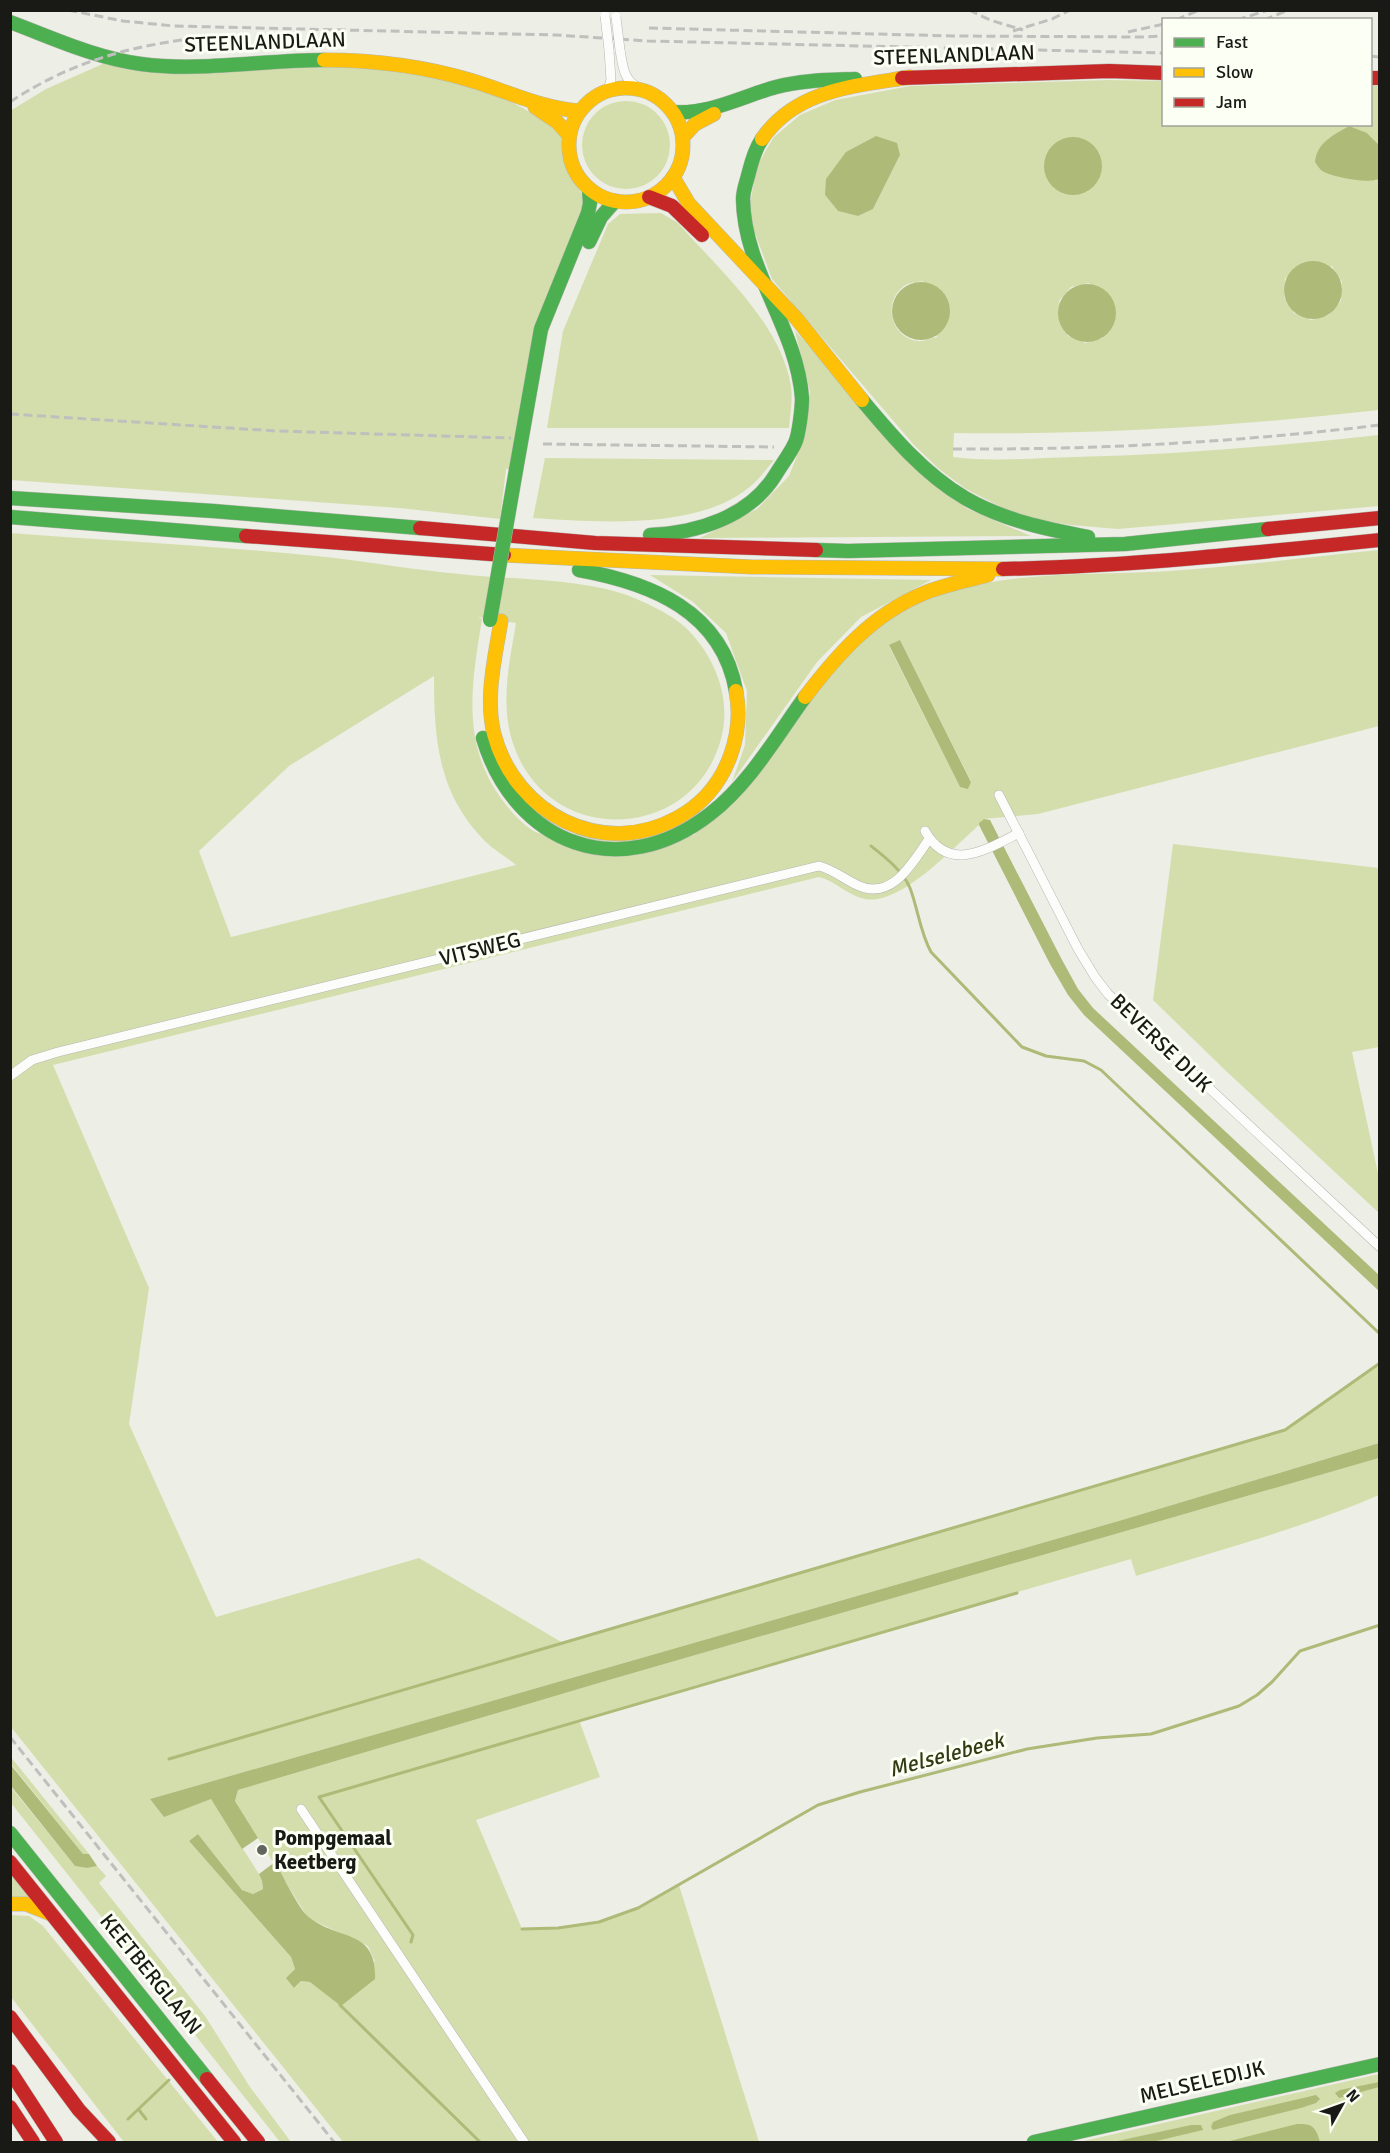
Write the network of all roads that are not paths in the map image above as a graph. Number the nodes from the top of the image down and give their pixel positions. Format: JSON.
{"nodes":[{"id":1,"x":605,"y":13,"type":"edge"},
{"id":2,"x":616,"y":14,"type":"edge"},
{"id":3,"x":10,"y":22,"type":"edge"},
{"id":4,"x":1162,"y":73,"type":"edge"},
{"id":5,"x":910,"y":77,"type":"junction"},
{"id":6,"x":639,"y":88,"type":"junction"},
{"id":7,"x":608,"y":90,"type":"junction"},
{"id":8,"x":748,"y":97,"type":"junction"},
{"id":9,"x":523,"y":100,"type":"junction"},
{"id":10,"x":579,"y":111,"type":"junction"},
{"id":11,"x":673,"y":112,"type":"junction"},
{"id":12,"x":569,"y":135,"type":"junction"},
{"id":13,"x":683,"y":137,"type":"junction"},
{"id":14,"x":674,"y":177,"type":"junction"},
{"id":15,"x":589,"y":189,"type":"junction"},
{"id":16,"x":649,"y":197,"type":"junction"},
{"id":17,"x":615,"y":201,"type":"junction"},
{"id":18,"x":764,"y":283,"type":"junction"},
{"id":19,"x":777,"y":319,"type":"junction"},
{"id":20,"x":522,"y":471,"type":"junction"},
{"id":21,"x":10,"y":498,"type":"edge"},
{"id":22,"x":10,"y":518,"type":"edge"},
{"id":23,"x":1380,"y":518,"type":"edge"},
{"id":24,"x":486,"y":535,"type":"junction"},
{"id":25,"x":1380,"y":540,"type":"edge"},
{"id":26,"x":327,"y":542,"type":"junction"},
{"id":27,"x":1125,"y":544,"type":"junction"},
{"id":28,"x":1039,"y":568,"type":"junction"},
{"id":29,"x":496,"y":620,"type":"junction"},
{"id":30,"x":999,"y":795,"type":"dead end"},
{"id":31,"x":1019,"y":833,"type":"junction"},
{"id":32,"x":10,"y":1076,"type":"edge"},
{"id":33,"x":1380,"y":1247,"type":"edge"},
{"id":34,"x":301,"y":1809,"type":"dead end"},
{"id":35,"x":10,"y":1833,"type":"edge"},
{"id":36,"x":10,"y":1862,"type":"edge"},
{"id":37,"x":10,"y":1904,"type":"edge"},
{"id":38,"x":53,"y":1915,"type":"junction"},
{"id":39,"x":10,"y":2017,"type":"edge"},
{"id":40,"x":1380,"y":2064,"type":"edge"},
{"id":41,"x":10,"y":2071,"type":"edge"},
{"id":42,"x":10,"y":2107,"type":"edge"},
{"id":43,"x":33,"y":2142,"type":"edge"},
{"id":44,"x":56,"y":2142,"type":"edge"},
{"id":45,"x":110,"y":2142,"type":"edge"},
{"id":46,"x":234,"y":2142,"type":"edge"},
{"id":47,"x":258,"y":2142,"type":"edge"},
{"id":48,"x":524,"y":2142,"type":"edge"},
{"id":49,"x":1034,"y":2142,"type":"edge"}],
"edges":[{"from":1,"to":7,"type":"street","bridge":true},
{"from":2,"to":6,"type":"street","bridge":true},
{"from":3,"to":9,"type":"main road","name":"STEENLANDLAAN"},
{"from":4,"to":5,"type":"main road","name":"STEENLANDLAAN"},
{"from":5,"to":8,"type":"main road","name":"STEENLANDLAAN"},
{"from":5,"to":18,"type":"main road"},
{"from":6,"to":7,"type":"main road"},
{"from":6,"to":11,"type":"main road"},
{"from":7,"to":10,"type":"main road"},
{"from":8,"to":11,"type":"main road","name":"STEENLANDLAAN"},
{"from":8,"to":13,"type":"main road","name":"STEENLANDLAAN"},
{"from":9,"to":10,"type":"main road","name":"STEENLANDLAAN"},
{"from":9,"to":12,"type":"main road","name":"STEENLANDLAAN"},
{"from":10,"to":12,"type":"main road"},
{"from":11,"to":13,"type":"main road"},
{"from":12,"to":15,"type":"main road"},
{"from":13,"to":14,"type":"main road"},
{"from":14,"to":16,"type":"main road"},
{"from":14,"to":18,"type":"main road"},
{"from":15,"to":17,"type":"main road"},
{"from":15,"to":20,"type":"main road"},
{"from":16,"to":17,"type":"main road"},
{"from":16,"to":19,"type":"main road"},
{"from":17,"to":20,"type":"main road"},
{"from":18,"to":19,"type":"main road"},
{"from":18,"to":27,"type":"main road"},
{"from":19,"to":24,"type":"main road"},
{"from":20,"to":29,"type":"main road","bridge":true},
{"from":21,"to":24,"type":"main road"},
{"from":22,"to":26,"type":"main road"},
{"from":23,"to":27,"type":"main road"},
{"from":24,"to":27,"type":"main road"},
{"from":25,"to":28,"type":"main road"},
{"from":26,"to":28,"type":"main road"},
{"from":26,"to":29,"type":"main road"},
{"from":28,"to":29,"type":"main road"},
{"from":30,"to":31,"type":"street","name":"BEVERSE DIJK"},
{"from":31,"to":32,"type":"street","name":"VITSWEG"},
{"from":31,"to":33,"type":"street","name":"BEVERSE DIJK"},
{"from":34,"to":48,"type":"street"},
{"from":35,"to":47,"type":"main road","name":"KEETBERGLAAN"},
{"from":36,"to":38,"type":"main road","name":"KEETBERGLAAN"},
{"from":37,"to":38,"type":"main road"},
{"from":38,"to":46,"type":"main road","name":"KEETBERGLAAN"},
{"from":39,"to":45,"type":"main road"},
{"from":40,"to":49,"type":"main road","name":"MELSELEDIJK"},
{"from":41,"to":44,"type":"main road"},
{"from":42,"to":43,"type":"main road"}]}
